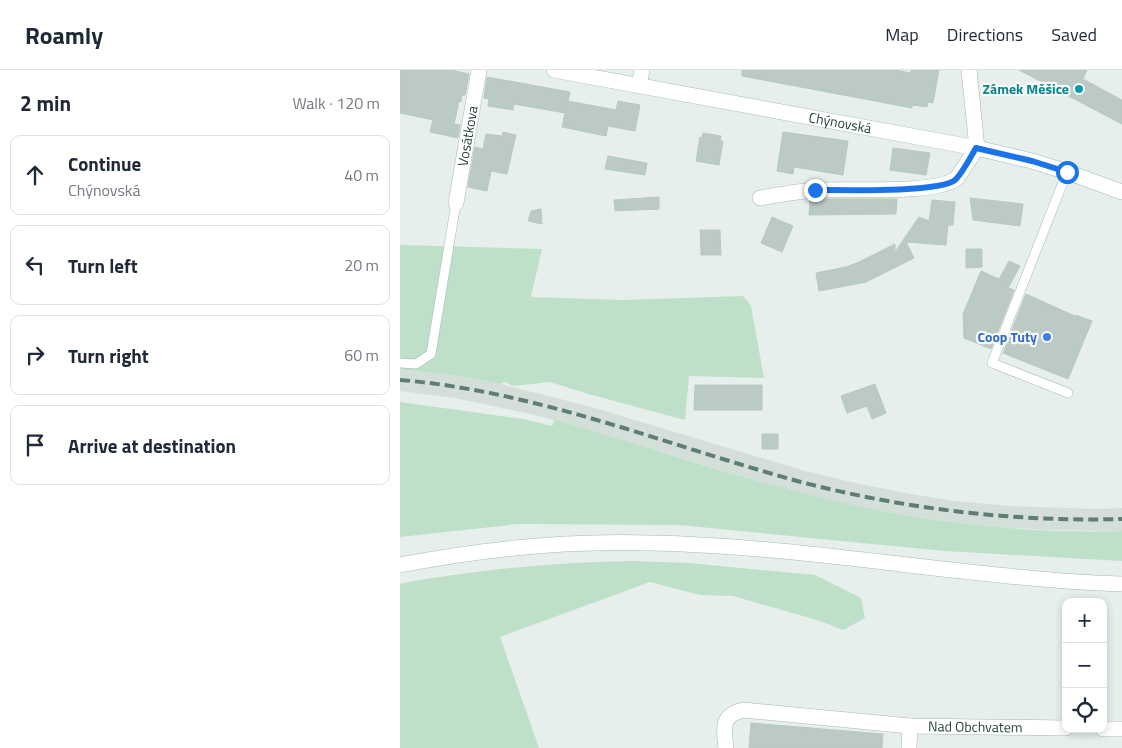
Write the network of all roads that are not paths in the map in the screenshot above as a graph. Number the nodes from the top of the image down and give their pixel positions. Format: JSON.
{"nodes":[{"id":1,"x":480,"y":70,"type":"edge"},
{"id":2,"x":554,"y":70,"type":"edge"},
{"id":3,"x":642,"y":70,"type":"edge"},
{"id":4,"x":969,"y":70,"type":"edge"},
{"id":5,"x":639,"y":86,"type":"junction"},
{"id":6,"x":976,"y":148,"type":"junction"},
{"id":7,"x":1067,"y":172,"type":"junction"},
{"id":8,"x":1122,"y":192,"type":"edge"},
{"id":9,"x":760,"y":198,"type":"dead end"},
{"id":10,"x":456,"y":203,"type":"joint"},
{"id":11,"x":400,"y":363,"type":"edge"},
{"id":12,"x":1068,"y":393,"type":"dead end"},
{"id":13,"x":482,"y":551,"type":"junction"},
{"id":14,"x":400,"y":565,"type":"edge"},
{"id":15,"x":400,"y":575,"type":"edge"},
{"id":16,"x":1122,"y":584,"type":"edge"},
{"id":17,"x":910,"y":726,"type":"junction"},
{"id":18,"x":1062,"y":728,"type":"edge"},
{"id":19,"x":1107,"y":729,"type":"edge"},
{"id":20,"x":1122,"y":729,"type":"edge"},
{"id":21,"x":726,"y":748,"type":"edge"},
{"id":22,"x":908,"y":748,"type":"edge"}],
"edges":[{"from":1,"to":10,"type":"street","name":"Vosátkova"},
{"from":2,"to":5,"type":"street","name":"Chýnovská"},
{"from":3,"to":5,"type":"street"},
{"from":4,"to":6,"type":"street"},
{"from":5,"to":6,"type":"street","name":"Chýnovská"},
{"from":6,"to":7,"type":"street","name":"Chýnovská"},
{"from":6,"to":9,"type":"street"},
{"from":7,"to":8,"type":"street","name":"Chýnovská"},
{"from":7,"to":12,"type":"lane"},
{"from":10,"to":11,"type":"lane"},
{"from":13,"to":14,"type":"street"},
{"from":13,"to":15,"type":"street"},
{"from":13,"to":16,"type":"street"},
{"from":17,"to":18,"type":"street","name":"Nad Obchvatem"},
{"from":17,"to":21,"type":"street","name":"Nad Obchvatem"},
{"from":17,"to":22,"type":"street"},
{"from":19,"to":20,"type":"street"}]}
